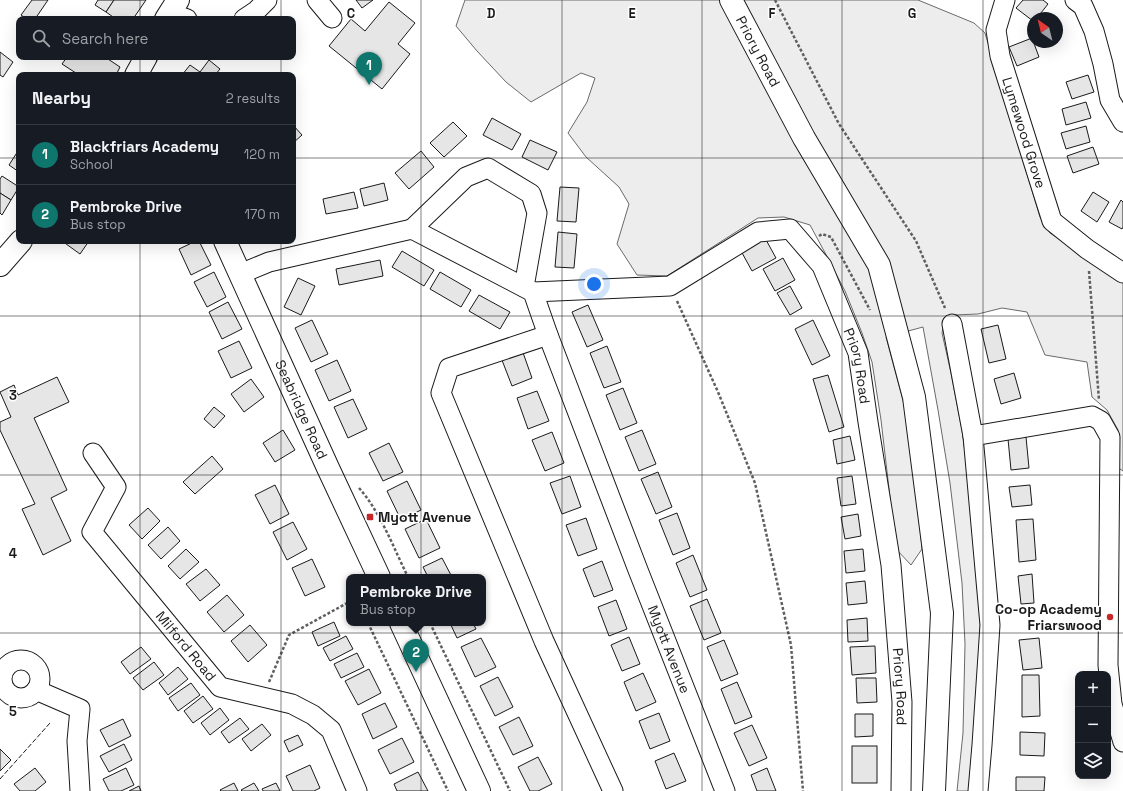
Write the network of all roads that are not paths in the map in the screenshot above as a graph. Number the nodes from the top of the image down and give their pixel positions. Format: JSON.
{"nodes":[{"id":1,"x":267,"y":0,"type":"edge"},
{"id":2,"x":317,"y":0,"type":"edge"},
{"id":3,"x":731,"y":0,"type":"edge"},
{"id":4,"x":1005,"y":0,"type":"edge"},
{"id":5,"x":1075,"y":0,"type":"edge"},
{"id":6,"x":248,"y":16,"type":"edge"},
{"id":7,"x":332,"y":18,"type":"dead end"},
{"id":8,"x":144,"y":60,"type":"edge"},
{"id":9,"x":138,"y":72,"type":"edge"},
{"id":10,"x":1123,"y":122,"type":"edge"},
{"id":11,"x":412,"y":229,"type":"junction"},
{"id":12,"x":18,"y":244,"type":"edge"},
{"id":13,"x":226,"y":244,"type":"edge"},
{"id":14,"x":0,"y":265,"type":"edge"},
{"id":15,"x":1123,"y":273,"type":"edge"},
{"id":16,"x":240,"y":274,"type":"junction"},
{"id":17,"x":528,"y":290,"type":"junction"},
{"id":18,"x":952,"y":324,"type":"road end"},
{"id":19,"x":548,"y":335,"type":"junction"},
{"id":20,"x":973,"y":436,"type":"junction"},
{"id":21,"x":93,"y":453,"type":"dead end"},
{"id":22,"x":378,"y":574,"type":"edge"},
{"id":23,"x":402,"y":626,"type":"edge"},
{"id":24,"x":36,"y":690,"type":"dead end"},
{"id":25,"x":1123,"y":742,"type":"edge"},
{"id":26,"x":80,"y":791,"type":"edge"},
{"id":27,"x":357,"y":791,"type":"edge"},
{"id":28,"x":480,"y":791,"type":"edge"},
{"id":29,"x":612,"y":791,"type":"edge"},
{"id":30,"x":725,"y":791,"type":"edge"},
{"id":31,"x":901,"y":791,"type":"edge"},
{"id":32,"x":934,"y":791,"type":"edge"},
{"id":33,"x":978,"y":791,"type":"edge"}],
"edges":[{"from":1,"to":6,"type":"street"},
{"from":2,"to":7,"type":"street"},
{"from":3,"to":32,"type":"main road","name":"Priory Road"},
{"from":4,"to":15,"type":"street","name":"Lymewood Grove"},
{"from":5,"to":10,"type":"street"},
{"from":8,"to":9,"type":"main road"},
{"from":11,"to":16,"type":"street"},
{"from":11,"to":17,"type":"street"},
{"from":11,"to":17,"type":"street","name":"Myott Avenue"},
{"from":12,"to":14,"type":"main road"},
{"from":13,"to":16,"type":"main road","name":"Seabridge Road"},
{"from":16,"to":22,"type":"main road","name":"Seabridge Road"},
{"from":17,"to":19,"type":"street","name":"Myott Avenue"},
{"from":17,"to":31,"type":"street","name":"Priory Road"},
{"from":18,"to":20,"type":"street"},
{"from":19,"to":29,"type":"street"},
{"from":19,"to":30,"type":"street","name":"Myott Avenue"},
{"from":20,"to":25,"type":"street"},
{"from":20,"to":33,"type":"street"},
{"from":21,"to":27,"type":"street","name":"Milford Road"},
{"from":23,"to":28,"type":"main road"},
{"from":24,"to":26,"type":"street"}]}
